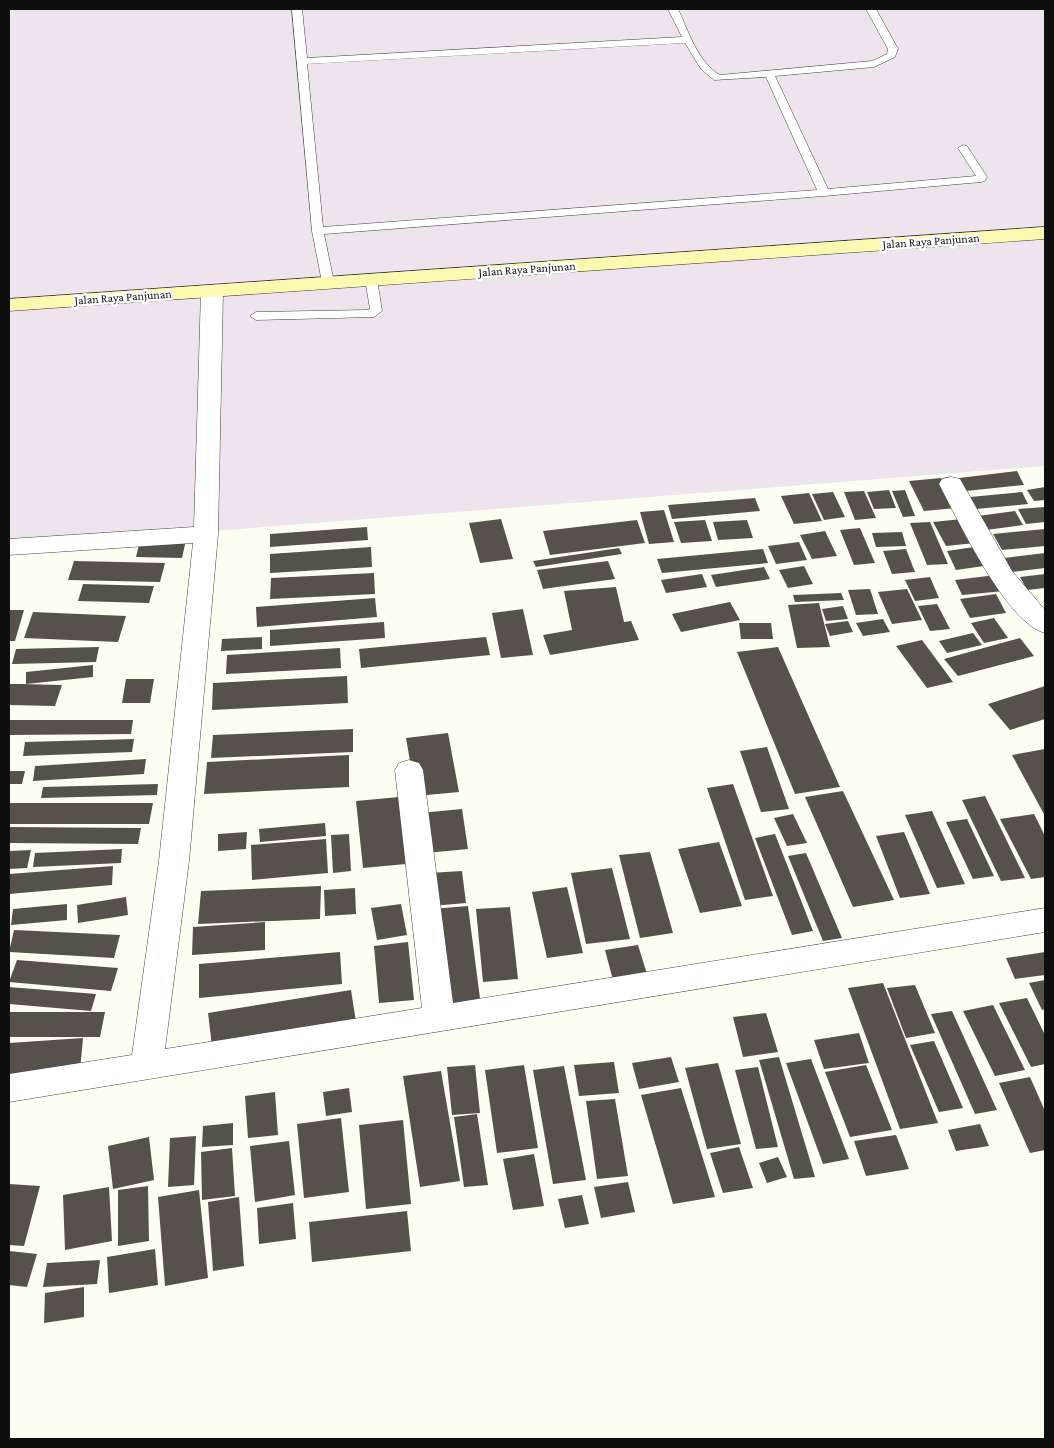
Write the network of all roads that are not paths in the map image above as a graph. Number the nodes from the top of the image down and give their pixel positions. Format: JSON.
{"nodes":[{"id":1,"x":297,"y":9,"type":"edge"},
{"id":2,"x":673,"y":9,"type":"edge"},
{"id":3,"x":871,"y":9,"type":"edge"},
{"id":4,"x":688,"y":40,"type":"junction"},
{"id":5,"x":302,"y":62,"type":"junction"},
{"id":6,"x":768,"y":74,"type":"junction"},
{"id":7,"x":963,"y":148,"type":"dead end"},
{"id":8,"x":824,"y":193,"type":"junction"},
{"id":9,"x":318,"y":231,"type":"junction"},
{"id":10,"x":1045,"y":233,"type":"edge"},
{"id":11,"x":327,"y":278,"type":"junction"},
{"id":12,"x":371,"y":280,"type":"junction"},
{"id":13,"x":212,"y":292,"type":"junction"},
{"id":14,"x":9,"y":305,"type":"edge"},
{"id":15,"x":256,"y":316,"type":"dead end"},
{"id":16,"x":951,"y":484,"type":"dead end"},
{"id":17,"x":206,"y":534,"type":"junction"},
{"id":18,"x":9,"y":547,"type":"edge"},
{"id":19,"x":1045,"y":624,"type":"edge"},
{"id":20,"x":409,"y":770,"type":"dead end"},
{"id":21,"x":1045,"y":920,"type":"edge"},
{"id":22,"x":439,"y":1018,"type":"junction"},
{"id":23,"x":147,"y":1065,"type":"junction"},
{"id":24,"x":9,"y":1088,"type":"edge"}],
"edges":[{"from":1,"to":5,"type":"lane"},
{"from":2,"to":4,"type":"lane"},
{"from":3,"to":6,"type":"lane"},
{"from":4,"to":5,"type":"lane"},
{"from":4,"to":6,"type":"lane"},
{"from":5,"to":9,"type":"lane"},
{"from":6,"to":8,"type":"lane"},
{"from":7,"to":8,"type":"lane"},
{"from":8,"to":9,"type":"lane"},
{"from":9,"to":11,"type":"lane"},
{"from":10,"to":12,"type":"main road","name":"Jalan Raya Panjunan"},
{"from":11,"to":12,"type":"main road","name":"Jalan Raya Panjunan"},
{"from":11,"to":13,"type":"main road","name":"Jalan Raya Panjunan"},
{"from":12,"to":15,"type":"lane"},
{"from":13,"to":14,"type":"main road","name":"Jalan Raya Panjunan"},
{"from":13,"to":17,"type":"street"},
{"from":16,"to":19,"type":"street"},
{"from":17,"to":18,"type":"street"},
{"from":17,"to":23,"type":"street"},
{"from":20,"to":22,"type":"street"},
{"from":21,"to":22,"type":"street"},
{"from":22,"to":23,"type":"street"},
{"from":23,"to":24,"type":"street"}]}
